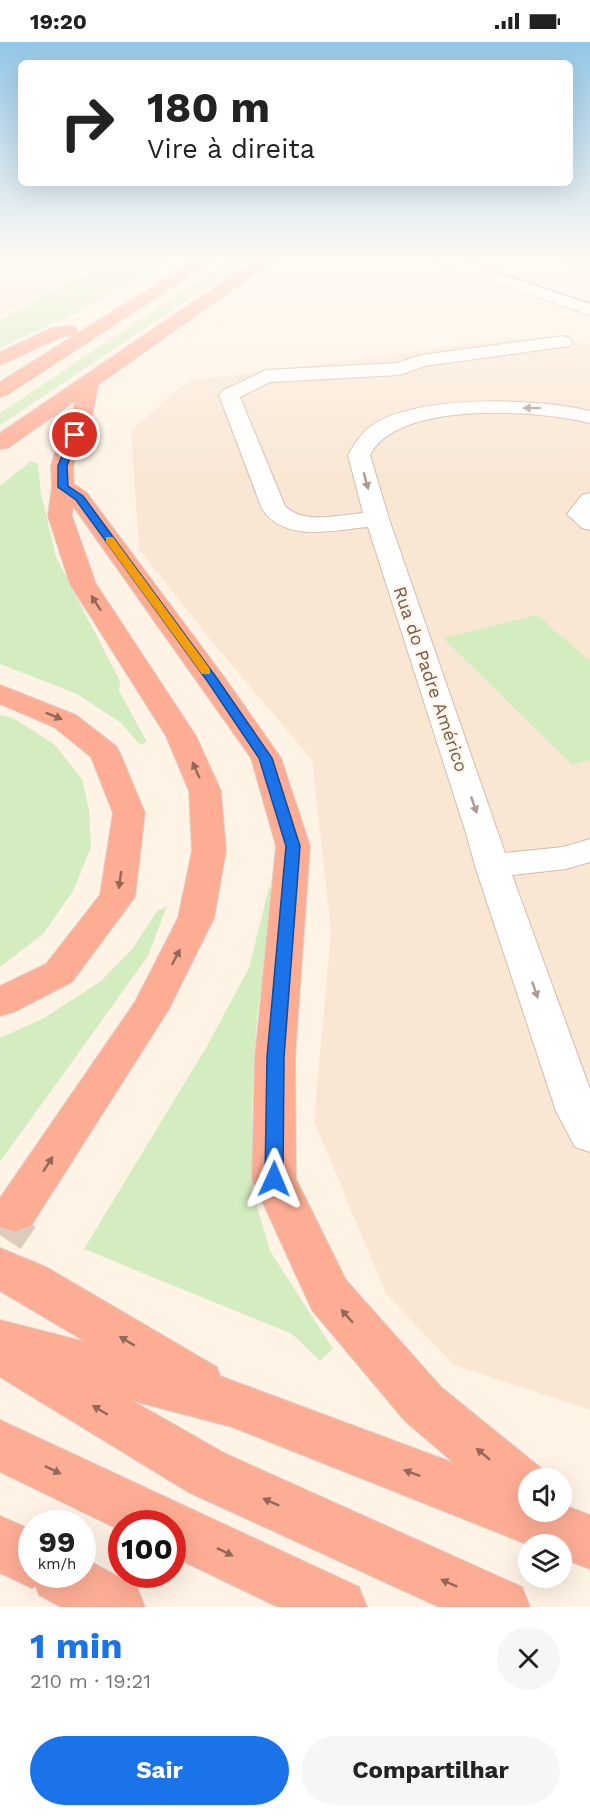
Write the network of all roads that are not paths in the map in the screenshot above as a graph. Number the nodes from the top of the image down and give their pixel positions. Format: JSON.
{"nodes":[{"id":1,"x":68,"y":331,"type":"edge"},
{"id":2,"x":95,"y":331,"type":"edge"},
{"id":3,"x":163,"y":331,"type":"edge"},
{"id":4,"x":566,"y":331,"type":"edge"},
{"id":5,"x":0,"y":358,"type":"edge"},
{"id":6,"x":88,"y":383,"type":"junction"},
{"id":7,"x":0,"y":391,"type":"edge"},
{"id":8,"x":590,"y":417,"type":"edge"},
{"id":9,"x":0,"y":443,"type":"edge"},
{"id":10,"x":63,"y":487,"type":"junction"},
{"id":11,"x":590,"y":500,"type":"edge"},
{"id":12,"x":376,"y":519,"type":"junction"},
{"id":13,"x":590,"y":523,"type":"edge"},
{"id":14,"x":0,"y":694,"type":"edge"},
{"id":15,"x":590,"y":850,"type":"edge"},
{"id":16,"x":492,"y":866,"type":"junction"},
{"id":17,"x":0,"y":1002,"type":"edge"},
{"id":18,"x":590,"y":1135,"type":"edge"},
{"id":19,"x":15,"y":1213,"type":"tunnel mouth"},
{"id":20,"x":0,"y":1269,"type":"edge"},
{"id":21,"x":0,"y":1343,"type":"edge"},
{"id":22,"x":0,"y":1350,"type":"edge"},
{"id":23,"x":232,"y":1403,"type":"junction"},
{"id":24,"x":0,"y":1445,"type":"edge"},
{"id":25,"x":518,"y":1484,"type":"edge"},
{"id":26,"x":137,"y":1510,"type":"edge"},
{"id":27,"x":575,"y":1531,"type":"edge"},
{"id":28,"x":186,"y":1534,"type":"edge"},
{"id":29,"x":0,"y":1543,"type":"edge"},
{"id":30,"x":18,"y":1553,"type":"edge"},
{"id":31,"x":83,"y":1588,"type":"edge"},
{"id":32,"x":117,"y":1607,"type":"edge"},
{"id":33,"x":339,"y":1607,"type":"edge"},
{"id":34,"x":502,"y":1607,"type":"edge"}],
"edges":[{"from":1,"to":5,"type":"highway"},
{"from":2,"to":7,"type":"highway"},
{"from":3,"to":6,"type":"highway"},
{"from":4,"to":12,"type":"street"},
{"from":6,"to":9,"type":"highway"},
{"from":6,"to":10,"type":"highway"},
{"from":8,"to":12,"type":"street","name":"Rua do Padre Américo","one_way":true},
{"from":19,"to":10,"type":"highway","one_way":true},
{"from":25,"to":10,"type":"highway","one_way":true},
{"from":11,"to":13,"type":"street"},
{"from":12,"to":16,"type":"street","name":"Rua do Padre Américo","one_way":true},
{"from":14,"to":17,"type":"highway","one_way":true},
{"from":15,"to":16,"type":"street"},
{"from":16,"to":18,"type":"street","name":"Rua do Padre Américo","one_way":true},
{"from":23,"to":20,"type":"highway","one_way":true},
{"from":21,"to":23,"type":"highway"},
{"from":34,"to":22,"type":"highway","one_way":true},
{"from":27,"to":23,"type":"highway","one_way":true},
{"from":24,"to":26,"type":"highway","one_way":true},
{"from":28,"to":33,"type":"highway","one_way":true},
{"from":29,"to":30,"type":"highway"},
{"from":31,"to":32,"type":"highway"}]}
